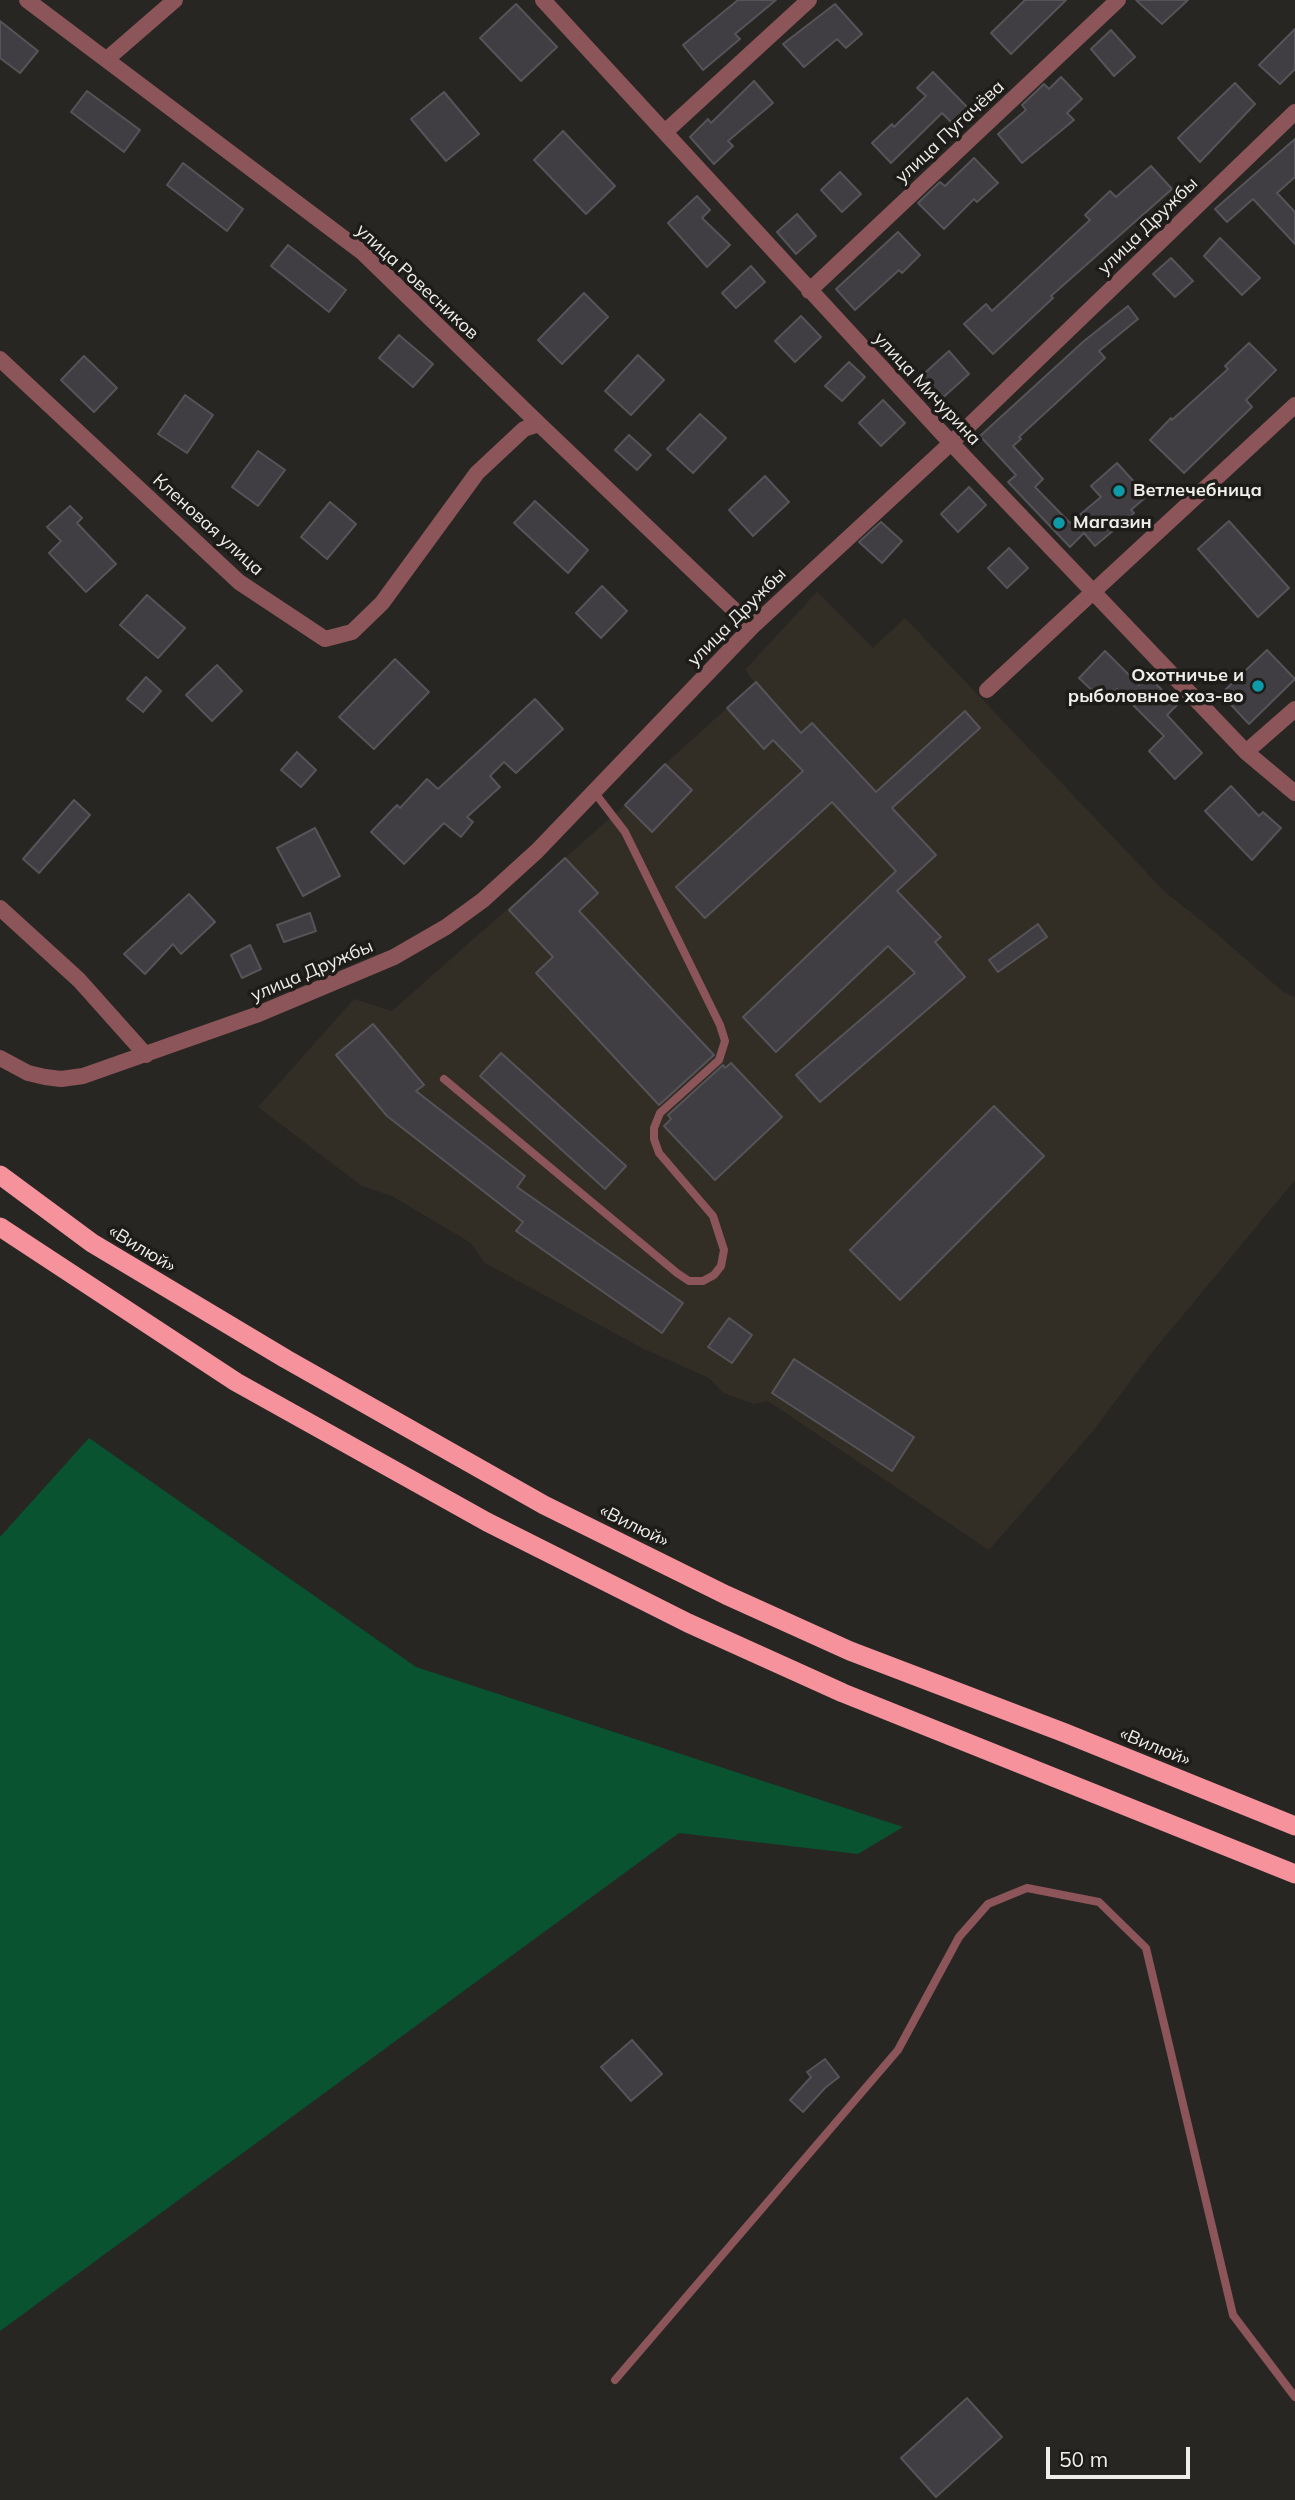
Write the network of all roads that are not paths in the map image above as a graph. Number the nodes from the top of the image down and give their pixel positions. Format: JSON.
{"nodes":[{"id":1,"x":27,"y":0,"type":"edge"},
{"id":2,"x":174,"y":0,"type":"edge"},
{"id":3,"x":543,"y":0,"type":"edge"},
{"id":4,"x":809,"y":0,"type":"edge"},
{"id":5,"x":1118,"y":0,"type":"edge"},
{"id":6,"x":107,"y":59,"type":"junction"},
{"id":7,"x":1295,"y":112,"type":"edge"},
{"id":8,"x":665,"y":132,"type":"junction"},
{"id":9,"x":809,"y":291,"type":"junction"},
{"id":10,"x":0,"y":359,"type":"edge"},
{"id":11,"x":1295,"y":405,"type":"edge"},
{"id":12,"x":539,"y":425,"type":"junction"},
{"id":13,"x":951,"y":443,"type":"junction"},
{"id":14,"x":1095,"y":592,"type":"junction"},
{"id":15,"x":752,"y":627,"type":"junction"},
{"id":16,"x":987,"y":690,"type":"dead end"},
{"id":17,"x":1295,"y":709,"type":"edge"},
{"id":18,"x":1246,"y":752,"type":"junction"},
{"id":19,"x":595,"y":793,"type":"junction"},
{"id":20,"x":1295,"y":793,"type":"edge"},
{"id":21,"x":0,"y":908,"type":"edge"},
{"id":22,"x":146,"y":1055,"type":"junction"},
{"id":23,"x":0,"y":1058,"type":"edge"},
{"id":24,"x":444,"y":1079,"type":"dead end"},
{"id":25,"x":0,"y":1175,"type":"edge"},
{"id":26,"x":5,"y":1236,"type":"edge"},
{"id":27,"x":1295,"y":1826,"type":"edge"},
{"id":28,"x":1295,"y":1874,"type":"edge"},
{"id":29,"x":615,"y":2380,"type":"dead end"},
{"id":30,"x":1295,"y":2397,"type":"edge"}],
"edges":[{"from":1,"to":6,"type":"street","name":"улица Ровесников"},
{"from":2,"to":6,"type":"street"},
{"from":3,"to":8,"type":"street","name":"улица Мичурина"},
{"from":4,"to":8,"type":"street"},
{"from":5,"to":9,"type":"street","name":"улица Пугачёва"},
{"from":6,"to":12,"type":"street","name":"улица Ровесников"},
{"from":7,"to":13,"type":"street","name":"улица Дружбы"},
{"from":8,"to":9,"type":"street","name":"улица Мичурина"},
{"from":9,"to":13,"type":"street","name":"улица Мичурина"},
{"from":10,"to":12,"type":"street","name":"Кленовая улица"},
{"from":11,"to":14,"type":"street"},
{"from":12,"to":15,"type":"street","name":"улица Ровесников"},
{"from":13,"to":14,"type":"street","name":"улица Мичурина"},
{"from":13,"to":15,"type":"street","name":"улица Дружбы"},
{"from":14,"to":16,"type":"street"},
{"from":14,"to":18,"type":"street","name":"улица Мичурина"},
{"from":15,"to":19,"type":"street","name":"улица Дружбы"},
{"from":17,"to":18,"type":"street"},
{"from":18,"to":20,"type":"street","name":"улица Мичурина"},
{"from":19,"to":22,"type":"street","name":"улица Дружбы"},
{"from":19,"to":24,"type":"lane"},
{"from":21,"to":22,"type":"street"},
{"from":22,"to":23,"type":"street","name":"улица Дружбы"},
{"from":25,"to":27,"type":"highway","name":"«Вилюй»"},
{"from":26,"to":28,"type":"highway"},
{"from":29,"to":30,"type":"lane"}]}
